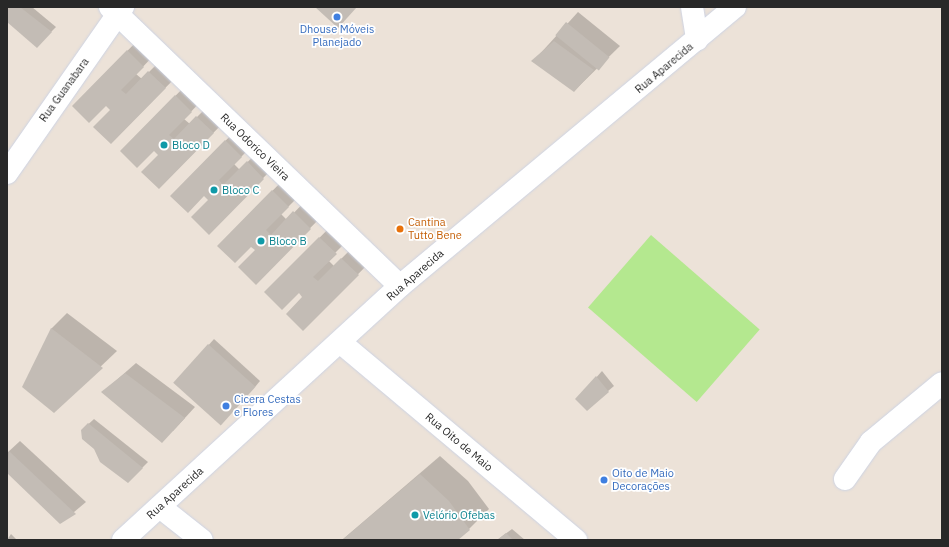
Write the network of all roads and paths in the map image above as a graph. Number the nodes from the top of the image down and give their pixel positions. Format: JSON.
{"nodes":[{"id":1,"x":692,"y":7,"type":"edge"},
{"id":2,"x":735,"y":7,"type":"edge"},
{"id":3,"x":117,"y":10,"type":"edge"},
{"id":4,"x":697,"y":40,"type":"junction"},
{"id":5,"x":7,"y":174,"type":"edge"},
{"id":6,"x":400,"y":286,"type":"junction"},
{"id":7,"x":341,"y":343,"type":"junction"},
{"id":8,"x":942,"y":383,"type":"edge"},
{"id":9,"x":845,"y":479,"type":"dead end"},
{"id":10,"x":160,"y":506,"type":"junction"},
{"id":11,"x":124,"y":540,"type":"edge"},
{"id":12,"x":202,"y":540,"type":"edge"},
{"id":13,"x":576,"y":540,"type":"edge"}],
"edges":[{"from":1,"to":4,"type":"street"},
{"from":2,"to":4,"type":"street","name":"Rua Aparecida"},
{"from":3,"to":5,"type":"street","name":"Rua Guanabara"},
{"from":3,"to":6,"type":"street","name":"Rua Odorico Vieira"},
{"from":4,"to":6,"type":"street","name":"Rua Aparecida"},
{"from":6,"to":7,"type":"street","name":"Rua Aparecida"},
{"from":7,"to":10,"type":"street","name":"Rua Aparecida"},
{"from":7,"to":13,"type":"street","name":"Rua Oito de Maio"},
{"from":8,"to":9,"type":"street"},
{"from":10,"to":11,"type":"street","name":"Rua Aparecida"},
{"from":10,"to":12,"type":"street"}]}
